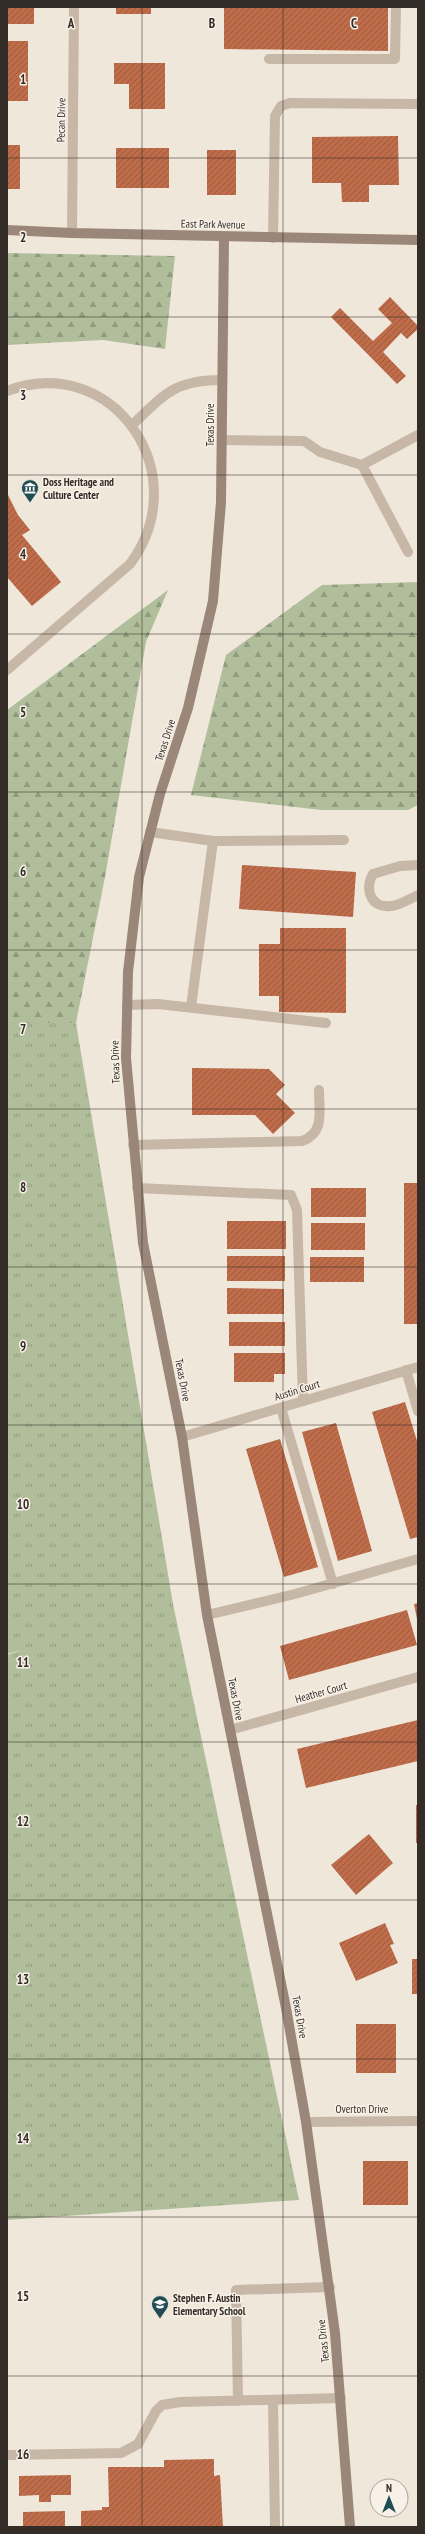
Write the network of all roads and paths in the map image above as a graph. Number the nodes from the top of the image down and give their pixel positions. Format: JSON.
{"nodes":[{"id":1,"x":74,"y":7,"type":"edge"},
{"id":2,"x":396,"y":7,"type":"edge"},
{"id":3,"x":270,"y":59,"type":"dead end"},
{"id":4,"x":418,"y":104,"type":"edge"},
{"id":5,"x":7,"y":230,"type":"edge"},
{"id":6,"x":72,"y":233,"type":"junction"},
{"id":7,"x":224,"y":237,"type":"junction"},
{"id":8,"x":273,"y":238,"type":"junction"},
{"id":9,"x":418,"y":240,"type":"edge"},
{"id":10,"x":222,"y":380,"type":"junction"},
{"id":11,"x":7,"y":391,"type":"edge"},
{"id":12,"x":131,"y":426,"type":"junction"},
{"id":13,"x":418,"y":435,"type":"edge"},
{"id":14,"x":222,"y":440,"type":"junction"},
{"id":15,"x":362,"y":465,"type":"junction"},
{"id":16,"x":408,"y":552,"type":"dead end"},
{"id":17,"x":7,"y":670,"type":"edge"},
{"id":18,"x":150,"y":832,"type":"junction"},
{"id":19,"x":344,"y":840,"type":"dead end"},
{"id":20,"x":213,"y":841,"type":"junction"},
{"id":21,"x":418,"y":865,"type":"edge"},
{"id":22,"x":418,"y":895,"type":"edge"},
{"id":23,"x":127,"y":1005,"type":"junction"},
{"id":24,"x":191,"y":1007,"type":"junction"},
{"id":25,"x":326,"y":1023,"type":"dead end"},
{"id":26,"x":319,"y":1090,"type":"dead end"},
{"id":27,"x":133,"y":1145,"type":"junction"},
{"id":28,"x":137,"y":1188,"type":"junction"},
{"id":29,"x":418,"y":1366,"type":"edge"},
{"id":30,"x":406,"y":1370,"type":"junction"},
{"id":31,"x":303,"y":1401,"type":"junction"},
{"id":32,"x":281,"y":1408,"type":"junction"},
{"id":33,"x":418,"y":1411,"type":"edge"},
{"id":34,"x":182,"y":1437,"type":"junction"},
{"id":35,"x":418,"y":1560,"type":"edge"},
{"id":36,"x":333,"y":1584,"type":"junction"},
{"id":37,"x":207,"y":1615,"type":"junction"},
{"id":38,"x":418,"y":1677,"type":"edge"},
{"id":39,"x":230,"y":1730,"type":"junction"},
{"id":40,"x":418,"y":2121,"type":"edge"},
{"id":41,"x":306,"y":2122,"type":"junction"},
{"id":42,"x":330,"y":2287,"type":"junction"},
{"id":43,"x":341,"y":2398,"type":"junction"},
{"id":44,"x":238,"y":2402,"type":"junction"},
{"id":45,"x":273,"y":2402,"type":"junction"},
{"id":46,"x":7,"y":2455,"type":"edge"},
{"id":47,"x":276,"y":2527,"type":"edge"},
{"id":48,"x":350,"y":2527,"type":"edge"}],
"edges":[{"from":1,"to":6,"type":"street","name":"Pecan Drive"},
{"from":2,"to":3,"type":"street"},
{"from":4,"to":8,"type":"street"},
{"from":5,"to":6,"type":"street","name":"East Park Avenue"},
{"from":6,"to":7,"type":"street","name":"East Park Avenue"},
{"from":7,"to":8,"type":"street","name":"East Park Avenue"},
{"from":7,"to":10,"type":"street","name":"Texas Drive"},
{"from":8,"to":9,"type":"street","name":"East Park Avenue"},
{"from":10,"to":12,"type":"street"},
{"from":10,"to":14,"type":"street","name":"Texas Drive"},
{"from":11,"to":12,"type":"street"},
{"from":12,"to":17,"type":"street"},
{"from":13,"to":15,"type":"street"},
{"from":14,"to":15,"type":"street"},
{"from":14,"to":18,"type":"street","name":"Texas Drive"},
{"from":15,"to":16,"type":"street"},
{"from":18,"to":20,"type":"street"},
{"from":18,"to":23,"type":"street","name":"Texas Drive"},
{"from":19,"to":20,"type":"street"},
{"from":20,"to":24,"type":"street"},
{"from":21,"to":22,"type":"street"},
{"from":23,"to":24,"type":"street"},
{"from":23,"to":27,"type":"street","name":"Texas Drive"},
{"from":24,"to":25,"type":"street"},
{"from":26,"to":27,"type":"street"},
{"from":27,"to":28,"type":"street","name":"Texas Drive"},
{"from":28,"to":31,"type":"street"},
{"from":28,"to":34,"type":"street","name":"Texas Drive"},
{"from":29,"to":30,"type":"street","name":"Austin Court"},
{"from":30,"to":31,"type":"street","name":"Austin Court"},
{"from":30,"to":33,"type":"street"},
{"from":31,"to":32,"type":"street","name":"Austin Court"},
{"from":32,"to":34,"type":"street","name":"Austin Court"},
{"from":32,"to":36,"type":"street"},
{"from":34,"to":37,"type":"street","name":"Texas Drive"},
{"from":35,"to":36,"type":"street"},
{"from":36,"to":37,"type":"street"},
{"from":37,"to":39,"type":"street","name":"Texas Drive"},
{"from":38,"to":39,"type":"street","name":"Heather Court"},
{"from":39,"to":41,"type":"street","name":"Texas Drive"},
{"from":40,"to":41,"type":"street","name":"Overton Drive"},
{"from":41,"to":42,"type":"street","name":"Texas Drive"},
{"from":42,"to":43,"type":"street","name":"Texas Drive"},
{"from":42,"to":44,"type":"street"},
{"from":43,"to":45,"type":"street"},
{"from":43,"to":48,"type":"street","name":"Texas Drive"},
{"from":44,"to":45,"type":"street"},
{"from":44,"to":46,"type":"street"},
{"from":45,"to":47,"type":"street"}]}
